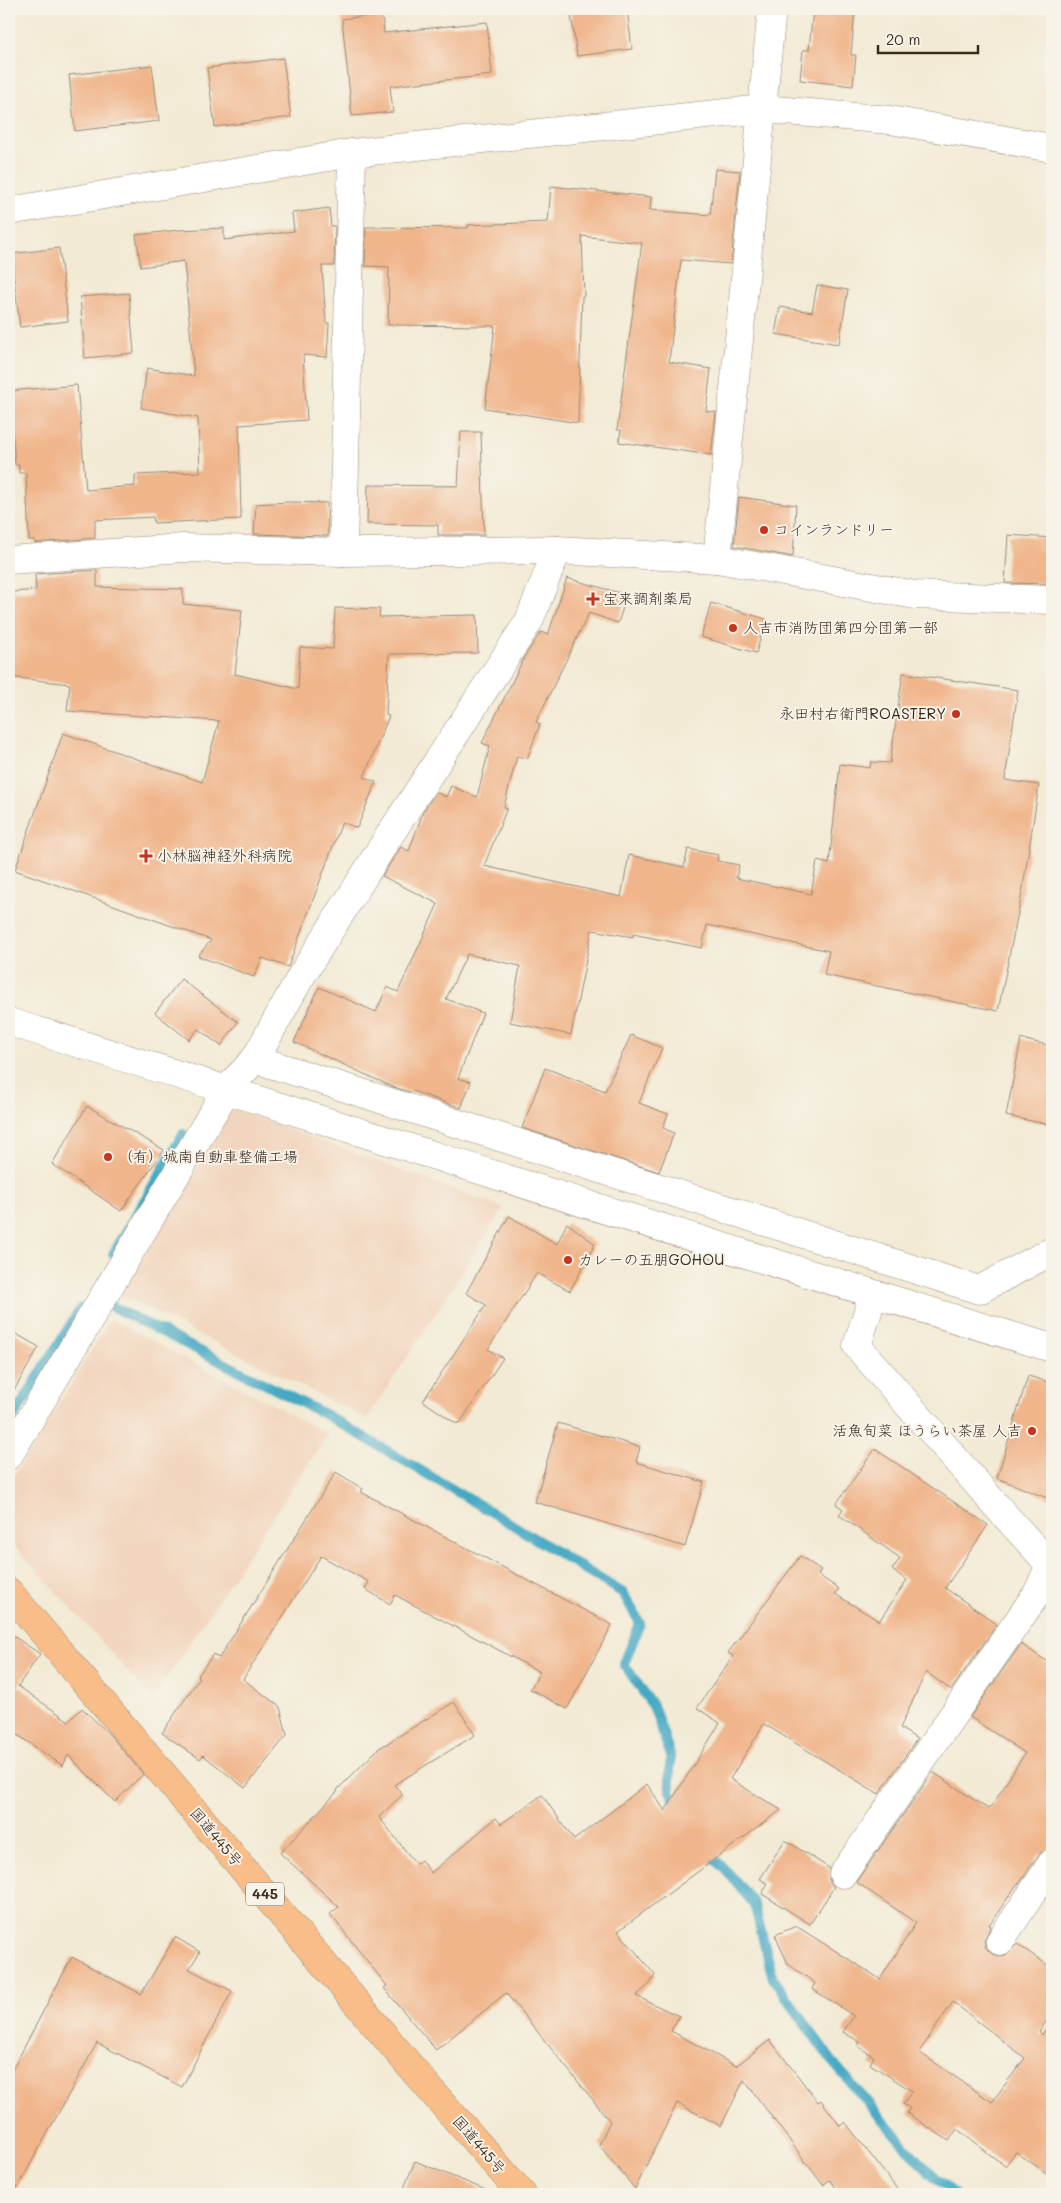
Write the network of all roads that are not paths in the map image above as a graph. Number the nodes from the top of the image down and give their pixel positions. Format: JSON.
{"nodes":[{"id":1,"x":772,"y":9,"type":"edge"},
{"id":2,"x":763,"y":109,"type":"junction"},
{"id":3,"x":1052,"y":148,"type":"edge"},
{"id":4,"x":352,"y":153,"type":"junction"},
{"id":5,"x":9,"y":210,"type":"edge"},
{"id":6,"x":557,"y":550,"type":"junction"},
{"id":7,"x":343,"y":552,"type":"junction"},
{"id":8,"x":718,"y":559,"type":"junction"},
{"id":9,"x":9,"y":560,"type":"edge"},
{"id":10,"x":1052,"y":600,"type":"edge"},
{"id":11,"x":9,"y":1022,"type":"edge"},
{"id":12,"x":255,"y":1059,"type":"junction"},
{"id":13,"x":227,"y":1089,"type":"junction"},
{"id":14,"x":1052,"y":1251,"type":"edge"},
{"id":15,"x":873,"y":1295,"type":"junction"},
{"id":16,"x":1052,"y":1348,"type":"edge"},
{"id":17,"x":9,"y":1455,"type":"edge"},
{"id":18,"x":1051,"y":1566,"type":"edge"},
{"id":19,"x":9,"y":1592,"type":"edge"},
{"id":20,"x":1052,"y":1863,"type":"edge"},
{"id":21,"x":843,"y":1874,"type":"dead end"},
{"id":22,"x":1000,"y":1940,"type":"dead end"},
{"id":23,"x":522,"y":2194,"type":"edge"}],
"edges":[{"from":1,"to":2,"type":"street"},
{"from":2,"to":3,"type":"street"},
{"from":2,"to":4,"type":"street"},
{"from":2,"to":8,"type":"street"},
{"from":4,"to":5,"type":"street"},
{"from":4,"to":7,"type":"street"},
{"from":6,"to":7,"type":"street"},
{"from":6,"to":8,"type":"street"},
{"from":6,"to":12,"type":"street"},
{"from":7,"to":9,"type":"street"},
{"from":8,"to":10,"type":"street"},
{"from":11,"to":13,"type":"street"},
{"from":12,"to":13,"type":"street"},
{"from":12,"to":14,"type":"street"},
{"from":13,"to":15,"type":"street"},
{"from":13,"to":17,"type":"street"},
{"from":15,"to":16,"type":"street"},
{"from":15,"to":18,"type":"street"},
{"from":18,"to":21,"type":"street"},
{"from":19,"to":23,"type":"highway","name":"国道445号","number":"445"},
{"from":20,"to":22,"type":"street"}]}
